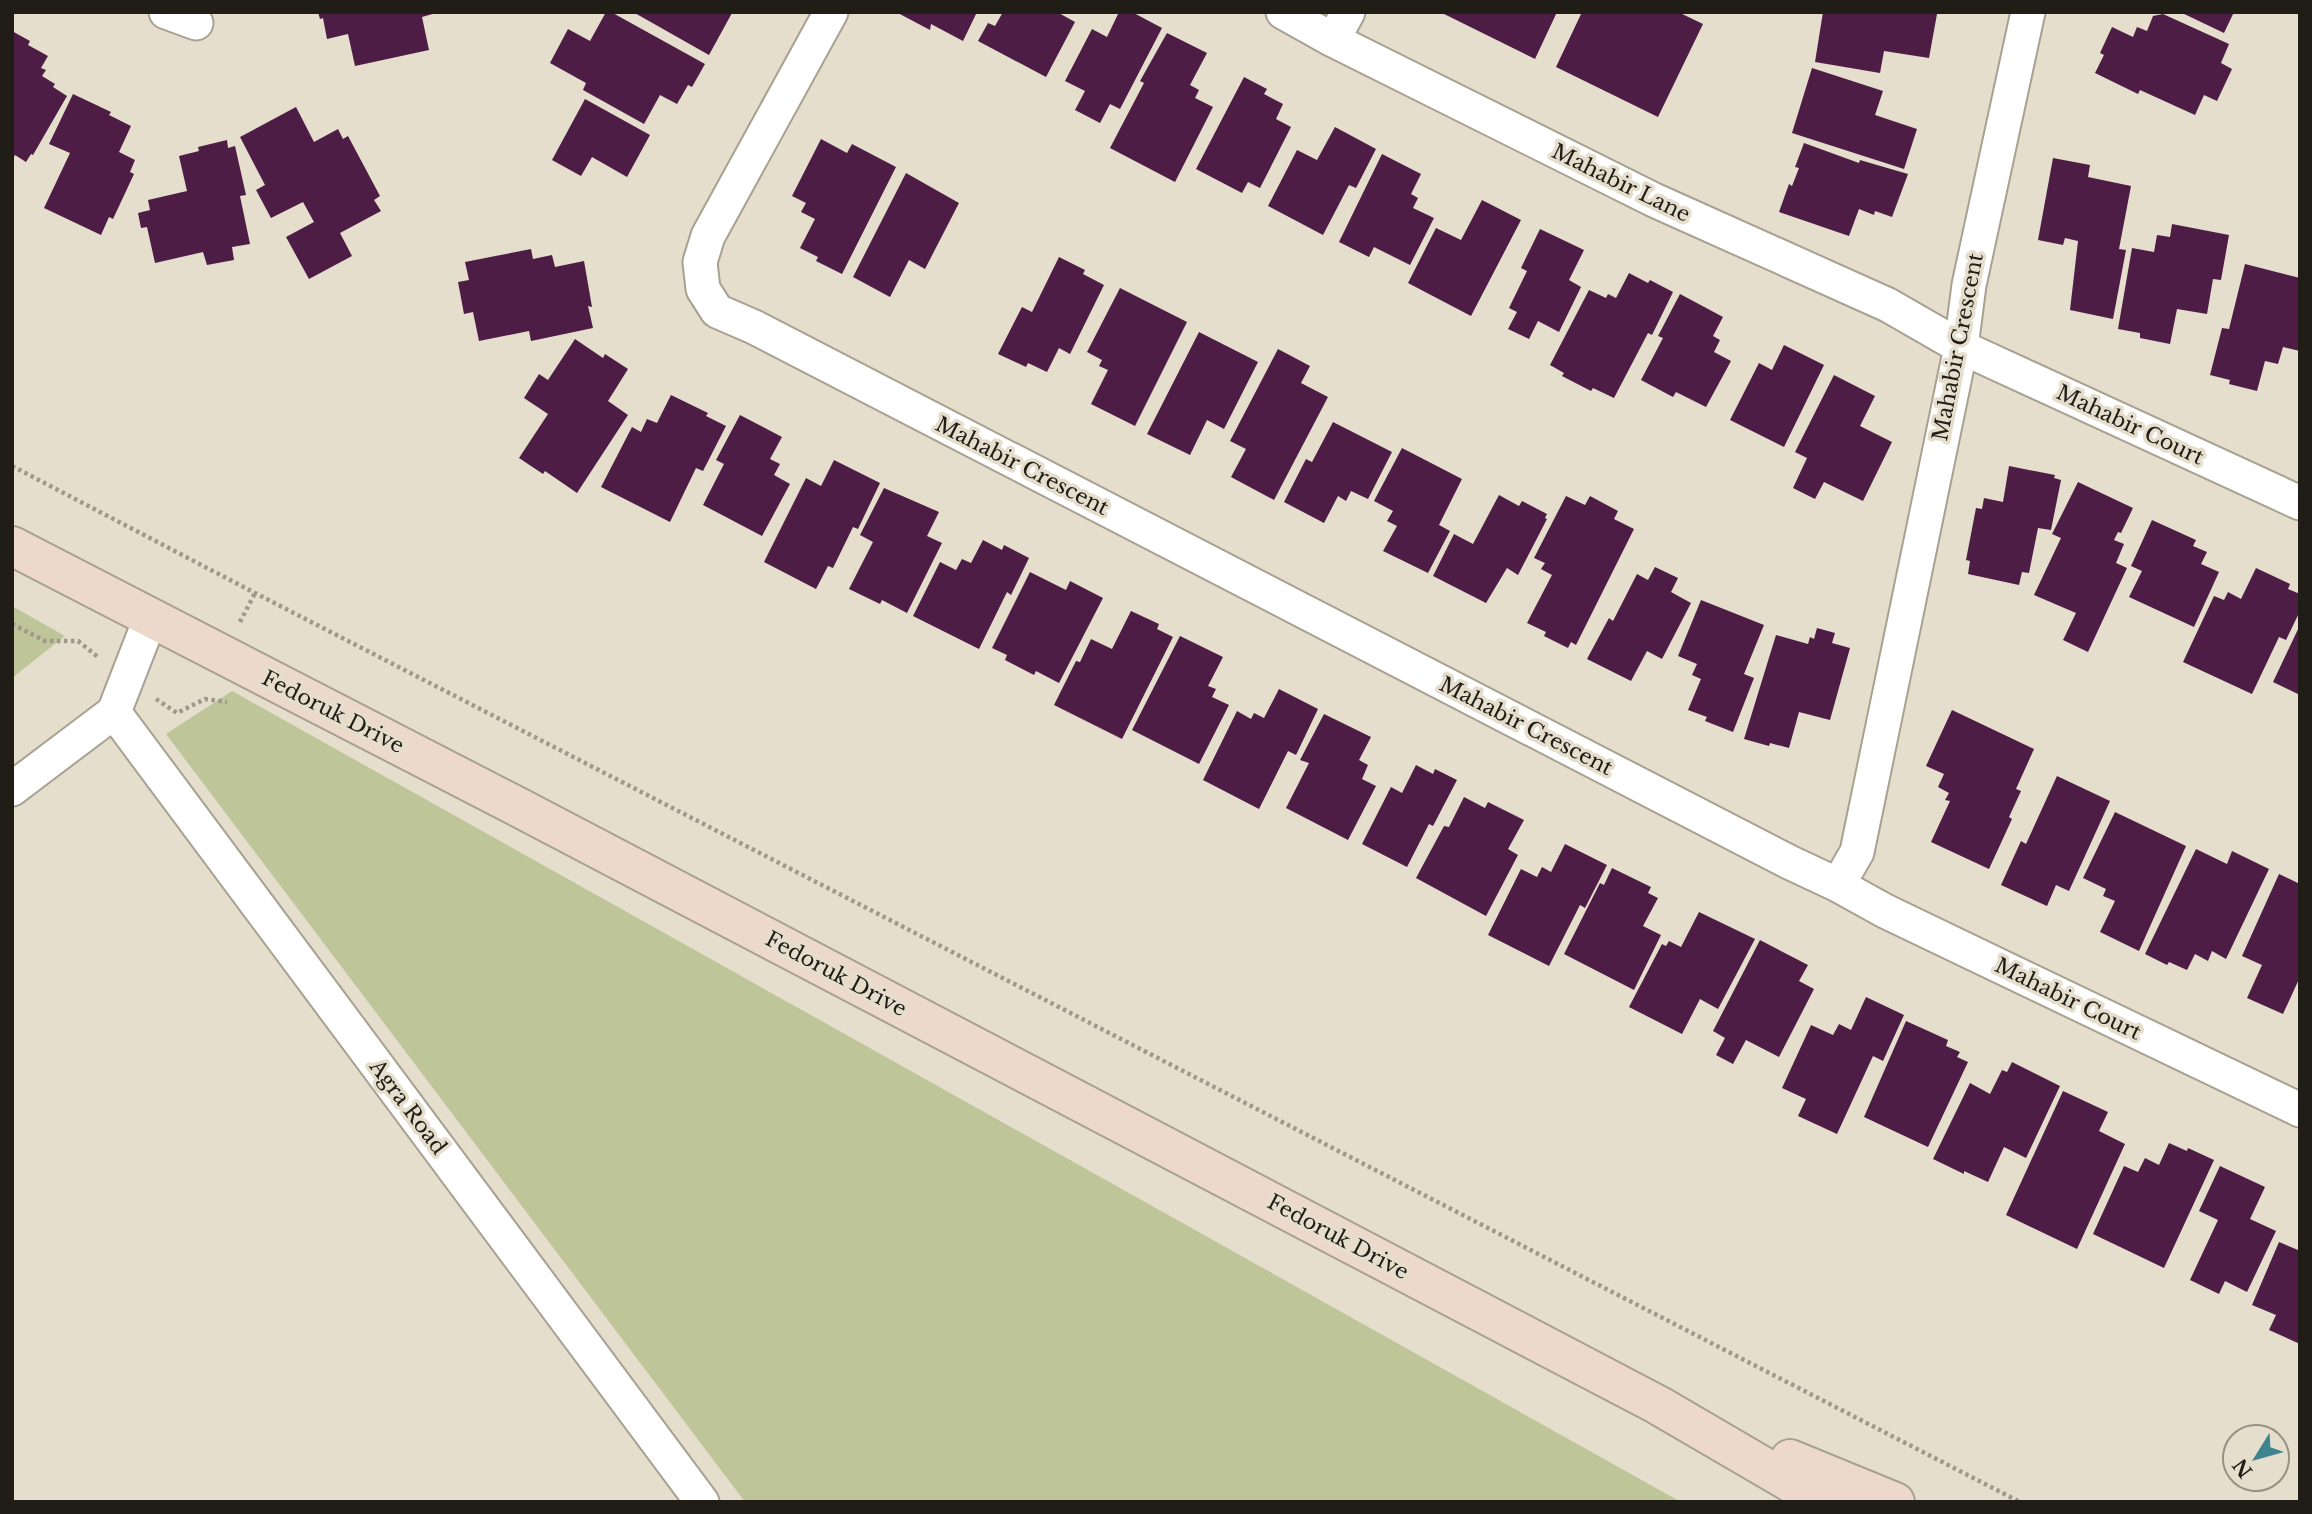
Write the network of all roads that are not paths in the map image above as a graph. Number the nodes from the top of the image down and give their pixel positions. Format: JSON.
{"nodes":[{"id":1,"x":831,"y":12,"type":"edge"},
{"id":2,"x":1283,"y":12,"type":"edge"},
{"id":3,"x":2028,"y":12,"type":"edge"},
{"id":4,"x":1341,"y":26,"type":"edge"},
{"id":5,"x":1961,"y":347,"type":"junction"},
{"id":6,"x":2300,"y":502,"type":"edge"},
{"id":7,"x":12,"y":546,"type":"edge"},
{"id":8,"x":150,"y":617,"type":"junction"},
{"id":9,"x":114,"y":712,"type":"junction"},
{"id":10,"x":12,"y":789,"type":"edge"},
{"id":11,"x":1838,"y":885,"type":"junction"},
{"id":12,"x":2300,"y":1110,"type":"edge"},
{"id":13,"x":1658,"y":1405,"type":"junction"},
{"id":14,"x":702,"y":1502,"type":"edge"},
{"id":15,"x":1825,"y":1502,"type":"edge"},
{"id":16,"x":1895,"y":1502,"type":"edge"}],
"edges":[{"from":1,"to":11,"type":"street","name":"Mahabir Crescent"},
{"from":2,"to":4,"type":"street","name":"Mahabir Lane"},
{"from":3,"to":5,"type":"street","name":"Mahabir Crescent"},
{"from":4,"to":5,"type":"street","name":"Mahabir Lane"},
{"from":5,"to":6,"type":"street","name":"Mahabir Court"},
{"from":5,"to":11,"type":"street","name":"Mahabir Crescent"},
{"from":7,"to":8,"type":"main road","name":"Fedoruk Drive"},
{"from":8,"to":9,"type":"street"},
{"from":8,"to":13,"type":"main road","name":"Fedoruk Drive"},
{"from":9,"to":10,"type":"street"},
{"from":9,"to":14,"type":"street","name":"Agra Road"},
{"from":11,"to":12,"type":"street","name":"Mahabir Court"},
{"from":13,"to":15,"type":"main road","name":"Fedoruk Drive"},
{"from":13,"to":16,"type":"main road","name":"Fedoruk Drive"}]}
